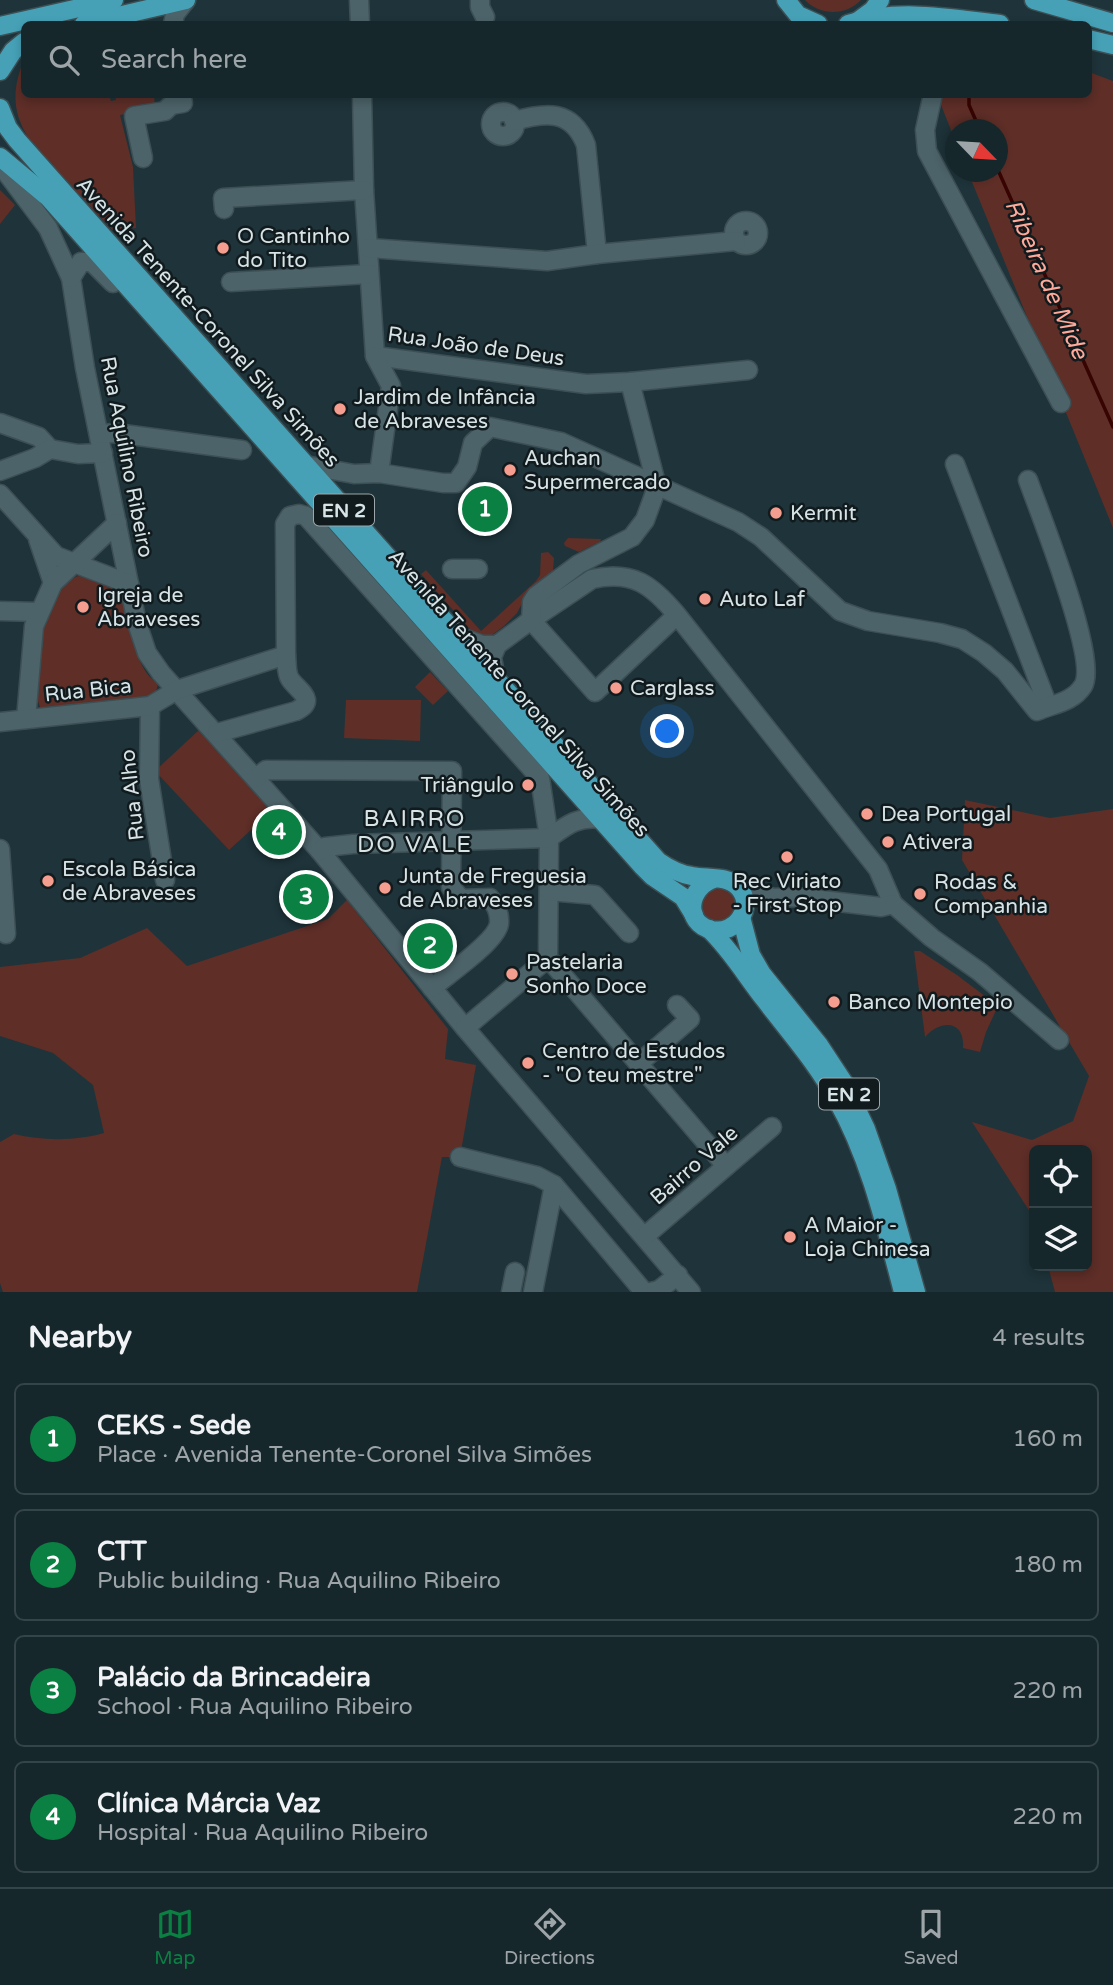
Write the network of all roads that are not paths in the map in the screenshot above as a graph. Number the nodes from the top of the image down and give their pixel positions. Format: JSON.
{"nodes":[{"id":1,"x":114,"y":0,"type":"edge"},
{"id":2,"x":186,"y":0,"type":"edge"},
{"id":3,"x":359,"y":0,"type":"edge"},
{"id":4,"x":880,"y":0,"type":"edge"},
{"id":5,"x":1034,"y":0,"type":"edge"},
{"id":6,"x":784,"y":1,"type":"edge"},
{"id":7,"x":145,"y":10,"type":"junction"},
{"id":8,"x":896,"y":15,"type":"junction"},
{"id":9,"x":21,"y":21,"type":"edge"},
{"id":10,"x":24,"y":21,"type":"edge"},
{"id":11,"x":97,"y":21,"type":"edge"},
{"id":12,"x":166,"y":21,"type":"edge"},
{"id":13,"x":172,"y":21,"type":"edge"},
{"id":14,"x":360,"y":21,"type":"edge"},
{"id":15,"x":811,"y":21,"type":"edge"},
{"id":16,"x":856,"y":21,"type":"edge"},
{"id":17,"x":864,"y":21,"type":"edge"},
{"id":18,"x":911,"y":21,"type":"edge"},
{"id":19,"x":967,"y":21,"type":"edge"},
{"id":20,"x":1113,"y":23,"type":"edge"},
{"id":21,"x":0,"y":24,"type":"edge"},
{"id":22,"x":1092,"y":40,"type":"edge"},
{"id":23,"x":21,"y":44,"type":"edge"},
{"id":24,"x":1113,"y":46,"type":"edge"},
{"id":25,"x":0,"y":71,"type":"edge"},
{"id":26,"x":174,"y":98,"type":"edge"},
{"id":27,"x":362,"y":98,"type":"edge"},
{"id":28,"x":932,"y":98,"type":"edge"},
{"id":29,"x":0,"y":108,"type":"edge"},
{"id":30,"x":514,"y":121,"type":"dead end"},
{"id":31,"x":0,"y":157,"type":"edge"},
{"id":32,"x":143,"y":158,"type":"dead end"},
{"id":33,"x":0,"y":164,"type":"edge"},
{"id":34,"x":364,"y":190,"type":"junction"},
{"id":35,"x":224,"y":209,"type":"dead end"},
{"id":36,"x":736,"y":241,"type":"dead end"},
{"id":37,"x":369,"y":248,"type":"junction"},
{"id":38,"x":597,"y":254,"type":"junction"},
{"id":39,"x":369,"y":274,"type":"junction"},
{"id":40,"x":71,"y":278,"type":"junction"},
{"id":41,"x":231,"y":282,"type":"dead end"},
{"id":42,"x":138,"y":297,"type":"junction"},
{"id":43,"x":375,"y":356,"type":"junction"},
{"id":44,"x":748,"y":370,"type":"dead end"},
{"id":45,"x":630,"y":382,"type":"junction"},
{"id":46,"x":1060,"y":403,"type":"dead end"},
{"id":47,"x":0,"y":423,"type":"edge"},
{"id":48,"x":99,"y":434,"type":"junction"},
{"id":49,"x":50,"y":449,"type":"junction"},
{"id":50,"x":242,"y":450,"type":"dead end"},
{"id":51,"x":103,"y":453,"type":"junction"},
{"id":52,"x":955,"y":464,"type":"dead end"},
{"id":53,"x":304,"y":465,"type":"junction"},
{"id":54,"x":0,"y":471,"type":"edge"},
{"id":55,"x":379,"y":473,"type":"junction"},
{"id":56,"x":354,"y":474,"type":"junction"},
{"id":57,"x":1028,"y":480,"type":"dead end"},
{"id":58,"x":657,"y":487,"type":"junction"},
{"id":59,"x":0,"y":494,"type":"edge"},
{"id":60,"x":342,"y":507,"type":"junction"},
{"id":61,"x":7,"y":512,"type":"edge"},
{"id":62,"x":117,"y":523,"type":"junction"},
{"id":63,"x":37,"y":536,"type":"junction"},
{"id":64,"x":74,"y":564,"type":"junction"},
{"id":65,"x":452,"y":569,"type":"dead end"},
{"id":66,"x":478,"y":569,"type":"dead end"},
{"id":67,"x":52,"y":583,"type":"junction"},
{"id":68,"x":129,"y":584,"type":"junction"},
{"id":69,"x":0,"y":611,"type":"edge"},
{"id":70,"x":39,"y":612,"type":"junction"},
{"id":71,"x":677,"y":615,"type":"junction"},
{"id":72,"x":531,"y":620,"type":"junction"},
{"id":73,"x":456,"y":635,"type":"junction"},
{"id":74,"x":497,"y":645,"type":"junction"},
{"id":75,"x":286,"y":655,"type":"junction"},
{"id":76,"x":496,"y":680,"type":"junction"},
{"id":77,"x":177,"y":690,"type":"junction"},
{"id":78,"x":149,"y":706,"type":"junction"},
{"id":79,"x":1048,"y":706,"type":"junction"},
{"id":80,"x":26,"y":719,"type":"junction"},
{"id":81,"x":0,"y":724,"type":"edge"},
{"id":82,"x":217,"y":733,"type":"junction"},
{"id":83,"x":256,"y":778,"type":"junction"},
{"id":84,"x":580,"y":796,"type":"junction"},
{"id":85,"x":601,"y":819,"type":"junction"},
{"id":86,"x":574,"y":820,"type":"junction"},
{"id":87,"x":550,"y":838,"type":"junction"},
{"id":88,"x":451,"y":842,"type":"junction"},
{"id":89,"x":0,"y":849,"type":"edge"},
{"id":90,"x":320,"y":851,"type":"junction"},
{"id":91,"x":714,"y":878,"type":"junction"},
{"id":92,"x":165,"y":880,"type":"dead end"},
{"id":93,"x":737,"y":886,"type":"junction"},
{"id":94,"x":549,"y":891,"type":"junction"},
{"id":95,"x":773,"y":898,"type":"junction"},
{"id":96,"x":893,"y":904,"type":"junction"},
{"id":97,"x":694,"y":915,"type":"junction"},
{"id":98,"x":742,"y":915,"type":"junction"},
{"id":99,"x":709,"y":929,"type":"junction"},
{"id":100,"x":629,"y":933,"type":"dead end"},
{"id":101,"x":6,"y":934,"type":"dead end"},
{"id":102,"x":548,"y":958,"type":"junction"},
{"id":103,"x":432,"y":988,"type":"junction"},
{"id":104,"x":677,"y":1005,"type":"dead end"},
{"id":105,"x":465,"y":1028,"type":"junction"},
{"id":106,"x":1059,"y":1040,"type":"dead end"},
{"id":107,"x":638,"y":1064,"type":"junction"},
{"id":108,"x":772,"y":1127,"type":"dead end"},
{"id":109,"x":460,"y":1157,"type":"dead end"},
{"id":110,"x":726,"y":1166,"type":"junction"},
{"id":111,"x":554,"y":1185,"type":"junction"},
{"id":112,"x":645,"y":1236,"type":"junction"},
{"id":113,"x":514,"y":1272,"type":"dead end"},
{"id":114,"x":678,"y":1275,"type":"junction"},
{"id":115,"x":511,"y":1292,"type":"edge"},
{"id":116,"x":533,"y":1292,"type":"edge"},
{"id":117,"x":644,"y":1292,"type":"edge"},
{"id":118,"x":651,"y":1292,"type":"edge"},
{"id":119,"x":691,"y":1292,"type":"edge"},
{"id":120,"x":903,"y":1292,"type":"edge"},
{"id":121,"x":916,"y":1292,"type":"edge"}],
"edges":[{"from":1,"to":10,"type":"main road"},
{"from":2,"to":7,"type":"main road"},
{"from":2,"to":13,"type":"street"},
{"from":3,"to":14,"type":"street"},
{"from":4,"to":16,"type":"main road"},
{"from":5,"to":20,"type":"main road"},
{"from":6,"to":15,"type":"main road"},
{"from":7,"to":11,"type":"main road"},
{"from":7,"to":12,"type":"street"},
{"from":8,"to":17,"type":"main road"},
{"from":8,"to":18,"type":"street"},
{"from":8,"to":19,"type":"main road"},
{"from":9,"to":21,"type":"main road"},
{"from":22,"to":24,"type":"main road"},
{"from":23,"to":25,"type":"main road"},
{"from":26,"to":32,"type":"street"},
{"from":27,"to":34,"type":"street","name":"Rua João de Deus"},
{"from":28,"to":46,"type":"street"},
{"from":29,"to":53,"type":"main road","name":"Avenida Tenente-Coronel Silva Simões","number":"EN 2"},
{"from":30,"to":38,"type":"street"},
{"from":31,"to":42,"type":"main road","name":"Avenida Tenente Coronel Silva Simões","number":"EN 2"},
{"from":33,"to":40,"type":"street","name":"Rua Aquilino Ribeiro"},
{"from":34,"to":35,"type":"street"},
{"from":34,"to":37,"type":"street","name":"Rua João de Deus"},
{"from":36,"to":38,"type":"street"},
{"from":37,"to":38,"type":"street"},
{"from":37,"to":39,"type":"street","name":"Rua João de Deus"},
{"from":39,"to":41,"type":"street"},
{"from":39,"to":43,"type":"street","name":"Rua João de Deus"},
{"from":40,"to":42,"type":"street"},
{"from":40,"to":48,"type":"street","name":"Rua Aquilino Ribeiro"},
{"from":42,"to":84,"type":"main road","name":"Avenida Tenente Coronel Silva Simões","number":"EN 2"},
{"from":43,"to":45,"type":"street","name":"Rua João de Deus"},
{"from":43,"to":55,"type":"street"},
{"from":44,"to":45,"type":"street","name":"Rua João de Deus"},
{"from":45,"to":58,"type":"street"},
{"from":47,"to":49,"type":"street"},
{"from":48,"to":50,"type":"street"},
{"from":48,"to":51,"type":"street","name":"Rua Aquilino Ribeiro"},
{"from":49,"to":51,"type":"street"},
{"from":49,"to":54,"type":"street"},
{"from":51,"to":62,"type":"street","name":"Rua Aquilino Ribeiro"},
{"from":52,"to":79,"type":"street"},
{"from":53,"to":56,"type":"street"},
{"from":53,"to":60,"type":"main road","name":"Avenida Tenente-Coronel Silva Simões","number":"EN 2"},
{"from":55,"to":56,"type":"street"},
{"from":55,"to":58,"type":"street"},
{"from":56,"to":60,"type":"street"},
{"from":57,"to":79,"type":"street"},
{"from":58,"to":72,"type":"street"},
{"from":58,"to":79,"type":"street"},
{"from":59,"to":61,"type":"street"},
{"from":60,"to":73,"type":"main road","name":"Avenida Tenente-Coronel Silva Simões","number":"EN 2"},
{"from":61,"to":63,"type":"street"},
{"from":62,"to":64,"type":"street"},
{"from":62,"to":68,"type":"street","name":"Rua Aquilino Ribeiro"},
{"from":63,"to":64,"type":"street"},
{"from":63,"to":67,"type":"street"},
{"from":64,"to":67,"type":"street"},
{"from":64,"to":68,"type":"street"},
{"from":65,"to":66,"type":"street"},
{"from":67,"to":70,"type":"street"},
{"from":68,"to":77,"type":"street","name":"Rua Aquilino Ribeiro"},
{"from":69,"to":70,"type":"street"},
{"from":70,"to":80,"type":"street"},
{"from":71,"to":72,"type":"street"},
{"from":71,"to":72,"type":"street"},
{"from":71,"to":96,"type":"street"},
{"from":72,"to":74,"type":"street"},
{"from":73,"to":74,"type":"street"},
{"from":73,"to":76,"type":"main road","name":"Avenida Tenente-Coronel Silva Simões","number":"EN 2"},
{"from":74,"to":76,"type":"street"},
{"from":75,"to":77,"type":"street","name":"Rua Bica"},
{"from":75,"to":82,"type":"street"},
{"from":75,"to":87,"type":"street"},
{"from":76,"to":91,"type":"main road","name":"Avenida Tenente-Coronel Silva Simões","number":"EN 2"},
{"from":77,"to":78,"type":"street","name":"Rua Bica"},
{"from":77,"to":82,"type":"street","name":"Rua Aquilino Ribeiro"},
{"from":78,"to":80,"type":"street","name":"Rua Bica"},
{"from":78,"to":92,"type":"street","name":"Rua Alho"},
{"from":80,"to":81,"type":"street","name":"Rua Bica"},
{"from":82,"to":83,"type":"street","name":"Rua Aquilino Ribeiro"},
{"from":83,"to":88,"type":"street"},
{"from":83,"to":90,"type":"street","name":"Rua Aquilino Ribeiro"},
{"from":84,"to":85,"type":"main road","name":"Avenida Tenente Coronel Silva Simões","number":"EN 2"},
{"from":84,"to":86,"type":"street"},
{"from":85,"to":86,"type":"street"},
{"from":85,"to":97,"type":"main road","name":"Avenida Tenente Coronel Silva Simões","number":"EN 2"},
{"from":86,"to":87,"type":"street"},
{"from":87,"to":88,"type":"street"},
{"from":87,"to":94,"type":"street"},
{"from":88,"to":90,"type":"street"},
{"from":88,"to":103,"type":"street"},
{"from":89,"to":101,"type":"street"},
{"from":90,"to":103,"type":"street","name":"Rua Aquilino Ribeiro"},
{"from":91,"to":93,"type":"main road","number":"EN 2"},
{"from":91,"to":97,"type":"main road"},
{"from":93,"to":95,"type":"street"},
{"from":93,"to":98,"type":"main road","number":"EN 2"},
{"from":94,"to":100,"type":"street"},
{"from":94,"to":102,"type":"street"},
{"from":95,"to":96,"type":"street"},
{"from":95,"to":98,"type":"street"},
{"from":96,"to":106,"type":"street"},
{"from":97,"to":99,"type":"main road","number":"EN 2"},
{"from":98,"to":99,"type":"main road"},
{"from":98,"to":121,"type":"main road","number":"EN 2"},
{"from":99,"to":120,"type":"main road","number":"EN 2"},
{"from":102,"to":105,"type":"street"},
{"from":102,"to":107,"type":"street"},
{"from":103,"to":105,"type":"street","name":"Rua Aquilino Ribeiro"},
{"from":104,"to":107,"type":"street"},
{"from":105,"to":112,"type":"street","name":"Rua Aquilino Ribeiro"},
{"from":107,"to":110,"type":"street"},
{"from":108,"to":110,"type":"street","name":"Bairro Vale"},
{"from":109,"to":111,"type":"street"},
{"from":110,"to":112,"type":"street","name":"Bairro Vale"},
{"from":111,"to":116,"type":"street"},
{"from":111,"to":117,"type":"street"},
{"from":112,"to":114,"type":"street","name":"Rua Aquilino Ribeiro"},
{"from":113,"to":115,"type":"street"},
{"from":114,"to":118,"type":"street"},
{"from":114,"to":119,"type":"street","name":"Rua Aquilino Ribeiro"}]}
